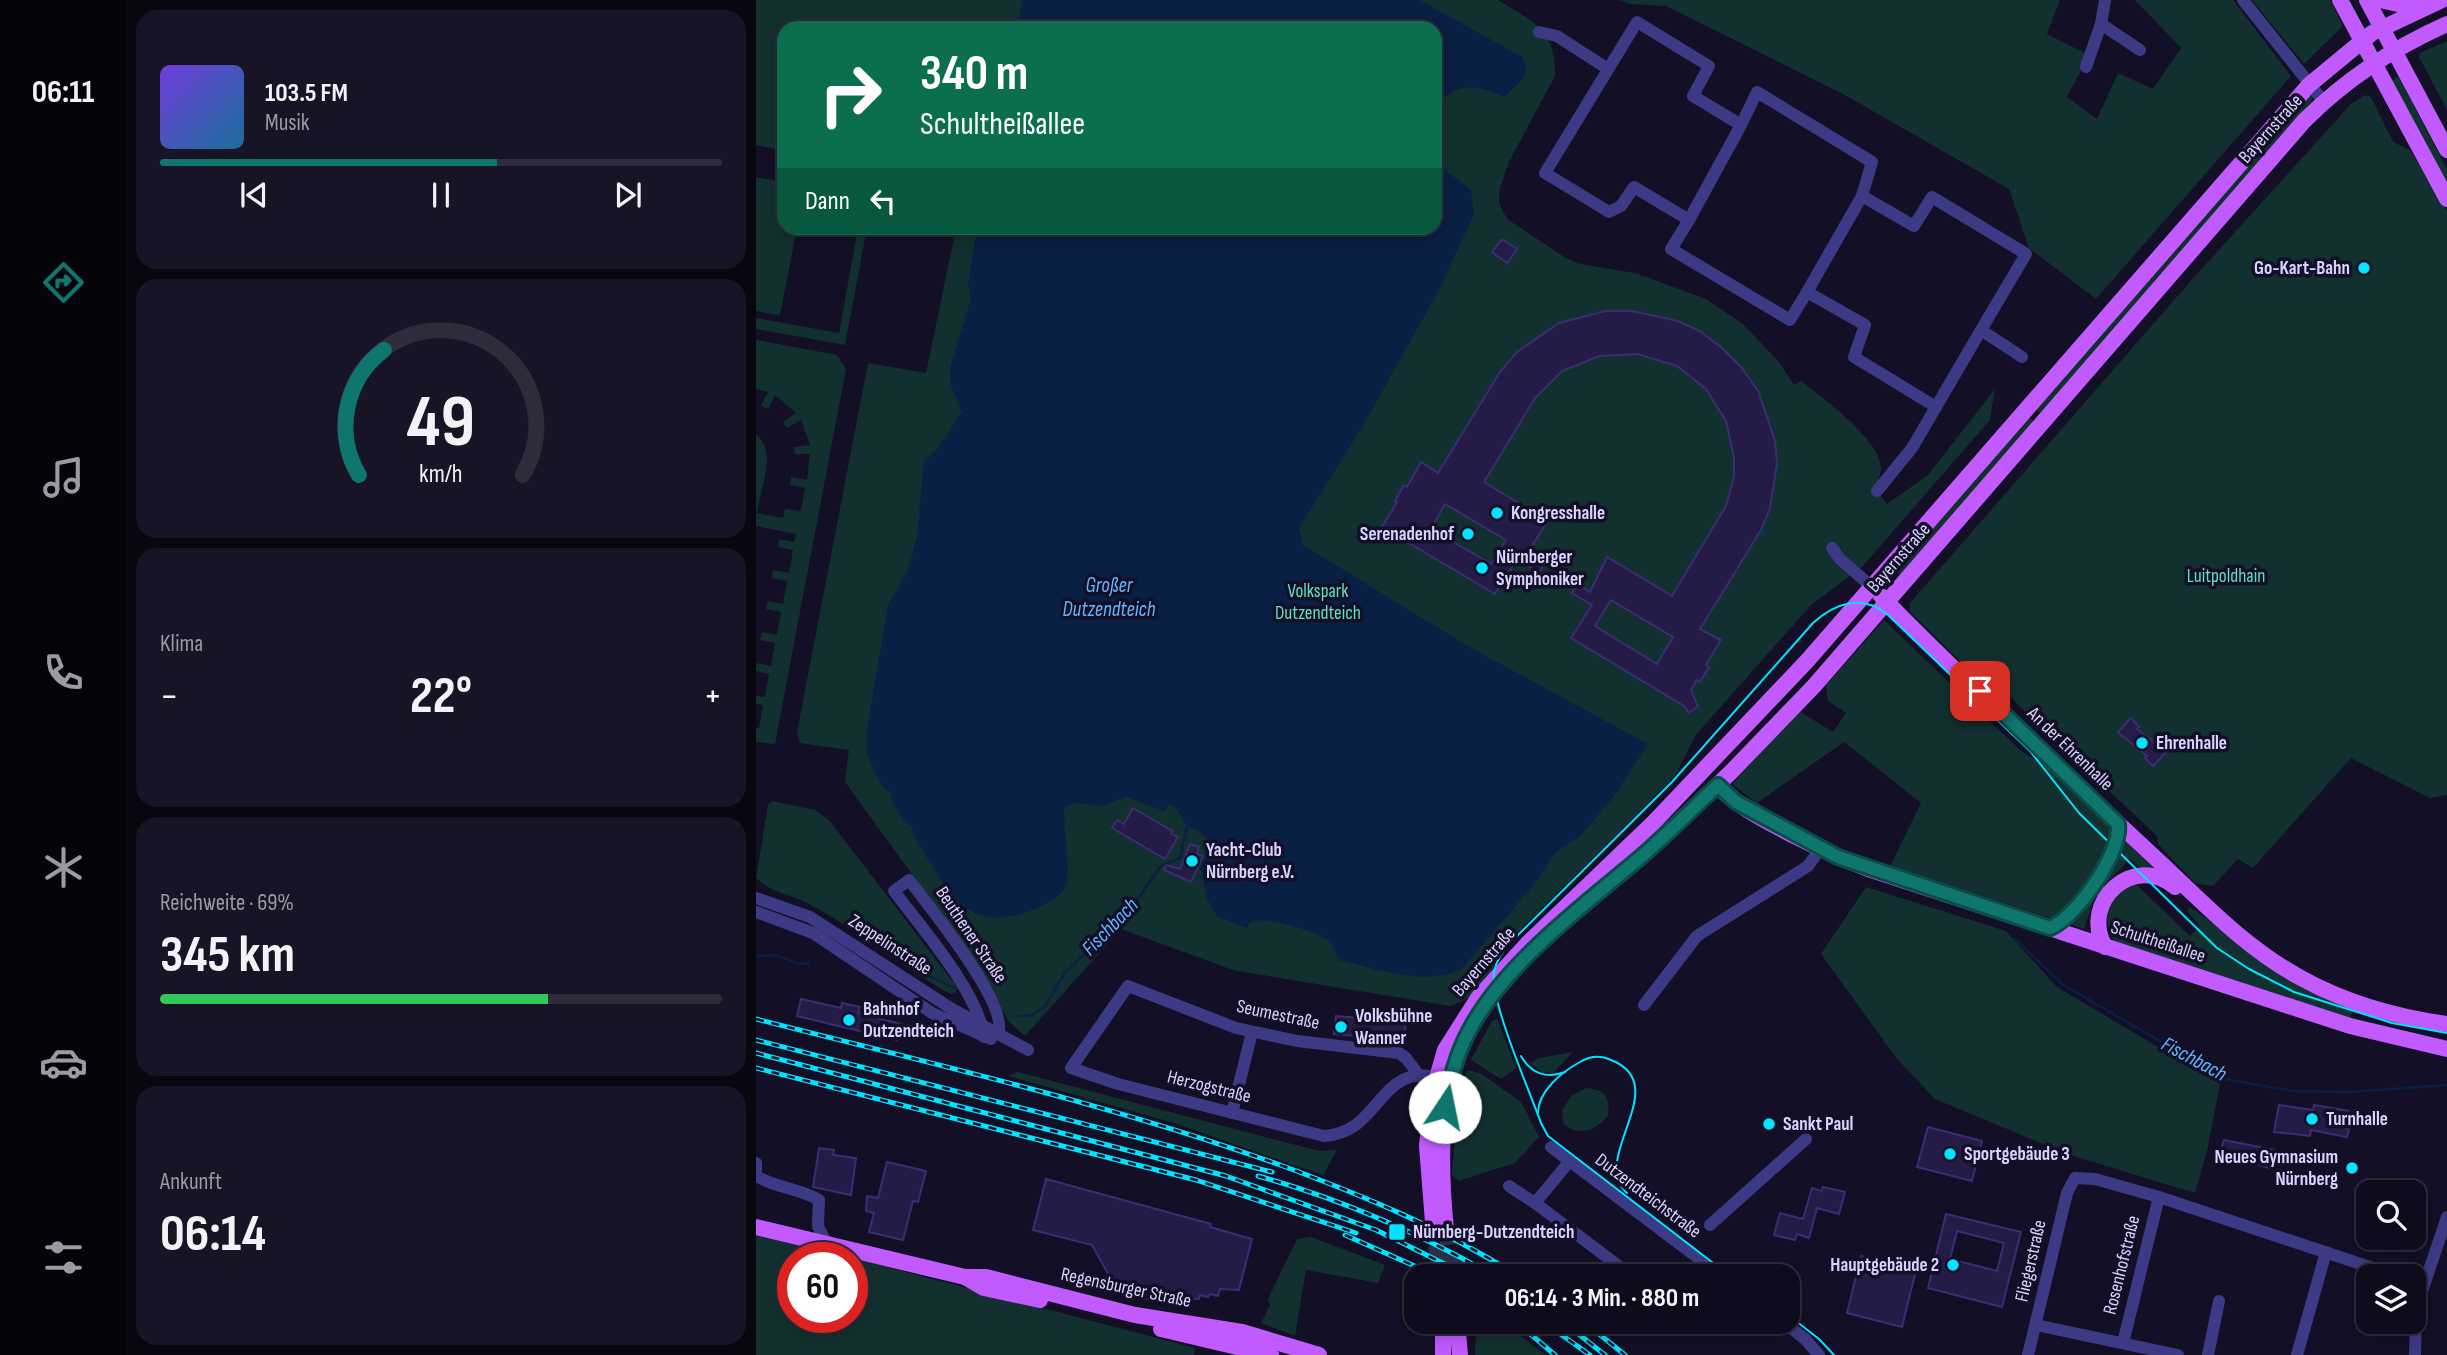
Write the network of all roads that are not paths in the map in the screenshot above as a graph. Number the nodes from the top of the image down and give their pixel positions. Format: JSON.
{"nodes":[{"id":1,"x":2105,"y":0,"type":"edge"},
{"id":2,"x":2243,"y":0,"type":"edge"},
{"id":3,"x":2340,"y":0,"type":"edge"},
{"id":4,"x":2367,"y":0,"type":"edge"},
{"id":5,"x":2380,"y":0,"type":"edge"},
{"id":6,"x":2439,"y":1,"type":"edge"},
{"id":7,"x":2101,"y":23,"type":"junction"},
{"id":8,"x":2447,"y":24,"type":"edge"},
{"id":9,"x":2381,"y":27,"type":"junction"},
{"id":10,"x":1539,"y":32,"type":"dead end"},
{"id":11,"x":2361,"y":40,"type":"junction"},
{"id":12,"x":2140,"y":50,"type":"dead end"},
{"id":13,"x":2394,"y":50,"type":"junction"},
{"id":14,"x":2374,"y":63,"type":"junction"},
{"id":15,"x":2085,"y":66,"type":"dead end"},
{"id":16,"x":1608,"y":69,"type":"junction"},
{"id":17,"x":2309,"y":85,"type":"junction"},
{"id":18,"x":2323,"y":102,"type":"junction"},
{"id":19,"x":1741,"y":125,"type":"junction"},
{"id":20,"x":2447,"y":150,"type":"edge"},
{"id":21,"x":1862,"y":196,"type":"junction"},
{"id":22,"x":2447,"y":199,"type":"edge"},
{"id":23,"x":1689,"y":220,"type":"junction"},
{"id":24,"x":1807,"y":292,"type":"junction"},
{"id":25,"x":1981,"y":330,"type":"junction"},
{"id":26,"x":2022,"y":357,"type":"dead end"},
{"id":27,"x":1936,"y":407,"type":"junction"},
{"id":28,"x":1877,"y":491,"type":"dead end"},
{"id":29,"x":1927,"y":525,"type":"junction"},
{"id":30,"x":1941,"y":541,"type":"junction"},
{"id":31,"x":1832,"y":548,"type":"dead end"},
{"id":32,"x":1872,"y":587,"type":"junction"},
{"id":33,"x":1888,"y":603,"type":"junction"},
{"id":34,"x":1849,"y":647,"type":"junction"},
{"id":35,"x":1734,"y":737,"type":"junction"},
{"id":36,"x":1718,"y":785,"type":"junction"},
{"id":37,"x":2118,"y":824,"type":"junction"},
{"id":38,"x":1821,"y":849,"type":"junction"},
{"id":39,"x":756,"y":898,"type":"edge"},
{"id":40,"x":2198,"y":899,"type":"junction"},
{"id":41,"x":756,"y":912,"type":"edge"},
{"id":42,"x":2050,"y":928,"type":"junction"},
{"id":43,"x":2105,"y":947,"type":"junction"},
{"id":44,"x":968,"y":994,"type":"junction"},
{"id":45,"x":1644,"y":1005,"type":"dead end"},
{"id":46,"x":952,"y":1009,"type":"junction"},
{"id":47,"x":2447,"y":1024,"type":"edge"},
{"id":48,"x":984,"y":1032,"type":"junction"},
{"id":49,"x":1252,"y":1032,"type":"junction"},
{"id":50,"x":998,"y":1033,"type":"junction"},
{"id":51,"x":2447,"y":1049,"type":"edge"},
{"id":52,"x":1071,"y":1068,"type":"joint"},
{"id":53,"x":1418,"y":1074,"type":"junction"},
{"id":54,"x":1443,"y":1079,"type":"junction"},
{"id":55,"x":1233,"y":1113,"type":"junction"},
{"id":56,"x":1806,"y":1139,"type":"dead end"},
{"id":57,"x":1551,"y":1147,"type":"dead end"},
{"id":58,"x":1569,"y":1161,"type":"junction"},
{"id":59,"x":756,"y":1163,"type":"edge"},
{"id":60,"x":756,"y":1171,"type":"edge"},
{"id":61,"x":756,"y":1176,"type":"edge"},
{"id":62,"x":1508,"y":1186,"type":"dead end"},
{"id":63,"x":2159,"y":1196,"type":"junction"},
{"id":64,"x":1535,"y":1203,"type":"junction"},
{"id":65,"x":2447,"y":1217,"type":"edge"},
{"id":66,"x":1710,"y":1224,"type":"dead end"},
{"id":67,"x":1440,"y":1226,"type":"tunnel mouth"},
{"id":68,"x":756,"y":1227,"type":"edge"},
{"id":69,"x":822,"y":1242,"type":"edge"},
{"id":70,"x":826,"y":1242,"type":"edge"},
{"id":71,"x":2326,"y":1252,"type":"junction"},
{"id":72,"x":868,"y":1253,"type":"edge"},
{"id":73,"x":1616,"y":1264,"type":"edge"},
{"id":74,"x":1706,"y":1264,"type":"edge"},
{"id":75,"x":2362,"y":1264,"type":"edge"},
{"id":76,"x":2426,"y":1265,"type":"edge"},
{"id":77,"x":965,"y":1277,"type":"junction"},
{"id":78,"x":2219,"y":1301,"type":"dead end"},
{"id":79,"x":2036,"y":1325,"type":"junction"},
{"id":80,"x":1242,"y":1332,"type":"junction"},
{"id":81,"x":1443,"y":1334,"type":"edge"},
{"id":82,"x":1458,"y":1334,"type":"edge"},
{"id":83,"x":1799,"y":1334,"type":"edge"},
{"id":84,"x":2415,"y":1334,"type":"edge"},
{"id":85,"x":2123,"y":1343,"type":"junction"},
{"id":86,"x":1218,"y":1349,"type":"edge"},
{"id":87,"x":2148,"y":1352,"type":"edge"},
{"id":88,"x":1271,"y":1355,"type":"edge"},
{"id":89,"x":1320,"y":1355,"type":"edge"},
{"id":90,"x":1443,"y":1355,"type":"edge"},
{"id":91,"x":1460,"y":1355,"type":"edge"},
{"id":92,"x":1819,"y":1355,"type":"edge"},
{"id":93,"x":2028,"y":1355,"type":"edge"},
{"id":94,"x":2178,"y":1355,"type":"edge"},
{"id":95,"x":2208,"y":1355,"type":"edge"},
{"id":96,"x":2297,"y":1355,"type":"edge"},
{"id":97,"x":2415,"y":1355,"type":"edge"}],
"edges":[{"from":1,"to":7,"type":"street"},
{"from":2,"to":17,"type":"street"},
{"from":3,"to":11,"type":"main road"},
{"from":4,"to":9,"type":"main road"},
{"from":5,"to":6,"type":"main road"},
{"from":6,"to":9,"type":"main road","name":"Bayernstraße"},
{"from":7,"to":12,"type":"street"},
{"from":7,"to":15,"type":"street"},
{"from":8,"to":13,"type":"main road","name":"Bayernstraße"},
{"from":9,"to":11,"type":"main road","name":"Bayernstraße"},
{"from":9,"to":13,"type":"main road"},
{"from":10,"to":16,"type":"street"},
{"from":11,"to":14,"type":"main road"},
{"from":11,"to":17,"type":"main road","name":"Bayernstraße"},
{"from":13,"to":14,"type":"main road","name":"Bayernstraße"},
{"from":13,"to":20,"type":"main road"},
{"from":14,"to":18,"type":"main road","name":"Bayernstraße"},
{"from":14,"to":22,"type":"main road"},
{"from":16,"to":19,"type":"street"},
{"from":16,"to":23,"type":"street"},
{"from":17,"to":18,"type":"street"},
{"from":17,"to":29,"type":"main road","name":"Bayernstraße"},
{"from":18,"to":30,"type":"main road","name":"Bayernstraße"},
{"from":19,"to":21,"type":"street"},
{"from":19,"to":23,"type":"street"},
{"from":21,"to":24,"type":"street"},
{"from":21,"to":25,"type":"street"},
{"from":23,"to":24,"type":"street"},
{"from":24,"to":27,"type":"street"},
{"from":25,"to":26,"type":"street"},
{"from":25,"to":27,"type":"street"},
{"from":27,"to":28,"type":"street"},
{"from":29,"to":30,"type":"main road"},
{"from":29,"to":32,"type":"main road","name":"Bayernstraße"},
{"from":30,"to":33,"type":"main road","name":"Bayernstraße"},
{"from":31,"to":32,"type":"street"},
{"from":32,"to":33,"type":"main road","name":"An der Ehrenhalle"},
{"from":32,"to":34,"type":"main road"},
{"from":32,"to":35,"type":"main road","name":"Bayernstraße"},
{"from":33,"to":34,"type":"main road","name":"Bayernstraße"},
{"from":33,"to":37,"type":"main road","name":"An der Ehrenhalle"},
{"from":34,"to":36,"type":"main road","name":"Bayernstraße"},
{"from":35,"to":36,"type":"main road"},
{"from":35,"to":54,"type":"main road","name":"Bayernstraße"},
{"from":36,"to":38,"type":"main road","name":"Schultheißallee"},
{"from":36,"to":54,"type":"main road","name":"Bayernstraße"},
{"from":37,"to":40,"type":"main road","name":"Schultheißallee"},
{"from":37,"to":42,"type":"main road"},
{"from":38,"to":42,"type":"main road","name":"Schultheißallee"},
{"from":38,"to":45,"type":"street"},
{"from":39,"to":46,"type":"street","name":"Zeppelinstraße"},
{"from":40,"to":43,"type":"main road"},
{"from":40,"to":47,"type":"main road","name":"Schultheißallee"},
{"from":41,"to":48,"type":"street","name":"Zeppelinstraße"},
{"from":42,"to":43,"type":"main road","name":"Schultheißallee"},
{"from":43,"to":51,"type":"main road","name":"Schultheißallee"},
{"from":44,"to":46,"type":"street","name":"Beuthener Straße"},
{"from":44,"to":48,"type":"street","name":"Beuthener Straße"},
{"from":44,"to":50,"type":"street","name":"Beuthener Straße"},
{"from":46,"to":48,"type":"street","name":"Zeppelinstraße"},
{"from":48,"to":50,"type":"street"},
{"from":48,"to":50,"type":"street","name":"Zeppelinstraße"},
{"from":49,"to":52,"type":"street","name":"Seumestraße"},
{"from":49,"to":53,"type":"street","name":"Seumestraße"},
{"from":49,"to":55,"type":"street"},
{"from":52,"to":55,"type":"street","name":"Herzogstraße"},
{"from":53,"to":54,"type":"street"},
{"from":53,"to":55,"type":"street","name":"Herzogstraße"},
{"from":54,"to":67,"type":"main road"},
{"from":56,"to":66,"type":"street"},
{"from":57,"to":58,"type":"street","name":"Dutzendteichstraße"},
{"from":58,"to":64,"type":"street"},
{"from":58,"to":74,"type":"street","name":"Dutzendteichstraße"},
{"from":59,"to":60,"type":"street"},
{"from":61,"to":70,"type":"street"},
{"from":62,"to":64,"type":"street"},
{"from":63,"to":71,"type":"street"},
{"from":63,"to":79,"type":"street","name":"Fliegerstraße"},
{"from":63,"to":85,"type":"street","name":"Rosenhofstraße"},
{"from":64,"to":73,"type":"street"},
{"from":65,"to":76,"type":"street"},
{"from":68,"to":69,"type":"main road","name":"Regensburger Straße"},
{"from":71,"to":75,"type":"street"},
{"from":71,"to":96,"type":"street"},
{"from":72,"to":77,"type":"main road","name":"Regensburger Straße"},
{"from":77,"to":80,"type":"main road","name":"Regensburger Straße"},
{"from":77,"to":86,"type":"main road","name":"Regensburger Straße"},
{"from":78,"to":95,"type":"street"},
{"from":79,"to":85,"type":"street"},
{"from":79,"to":93,"type":"street","name":"Fliegerstraße"},
{"from":80,"to":86,"type":"main road"},
{"from":80,"to":89,"type":"main road","name":"Regensburger Straße"},
{"from":81,"to":90,"type":"main road"},
{"from":82,"to":91,"type":"main road"},
{"from":83,"to":92,"type":"street"},
{"from":84,"to":97,"type":"street"},
{"from":85,"to":87,"type":"street"},
{"from":86,"to":88,"type":"main road","name":"Regensburger Straße"},
{"from":87,"to":94,"type":"street"}]}
